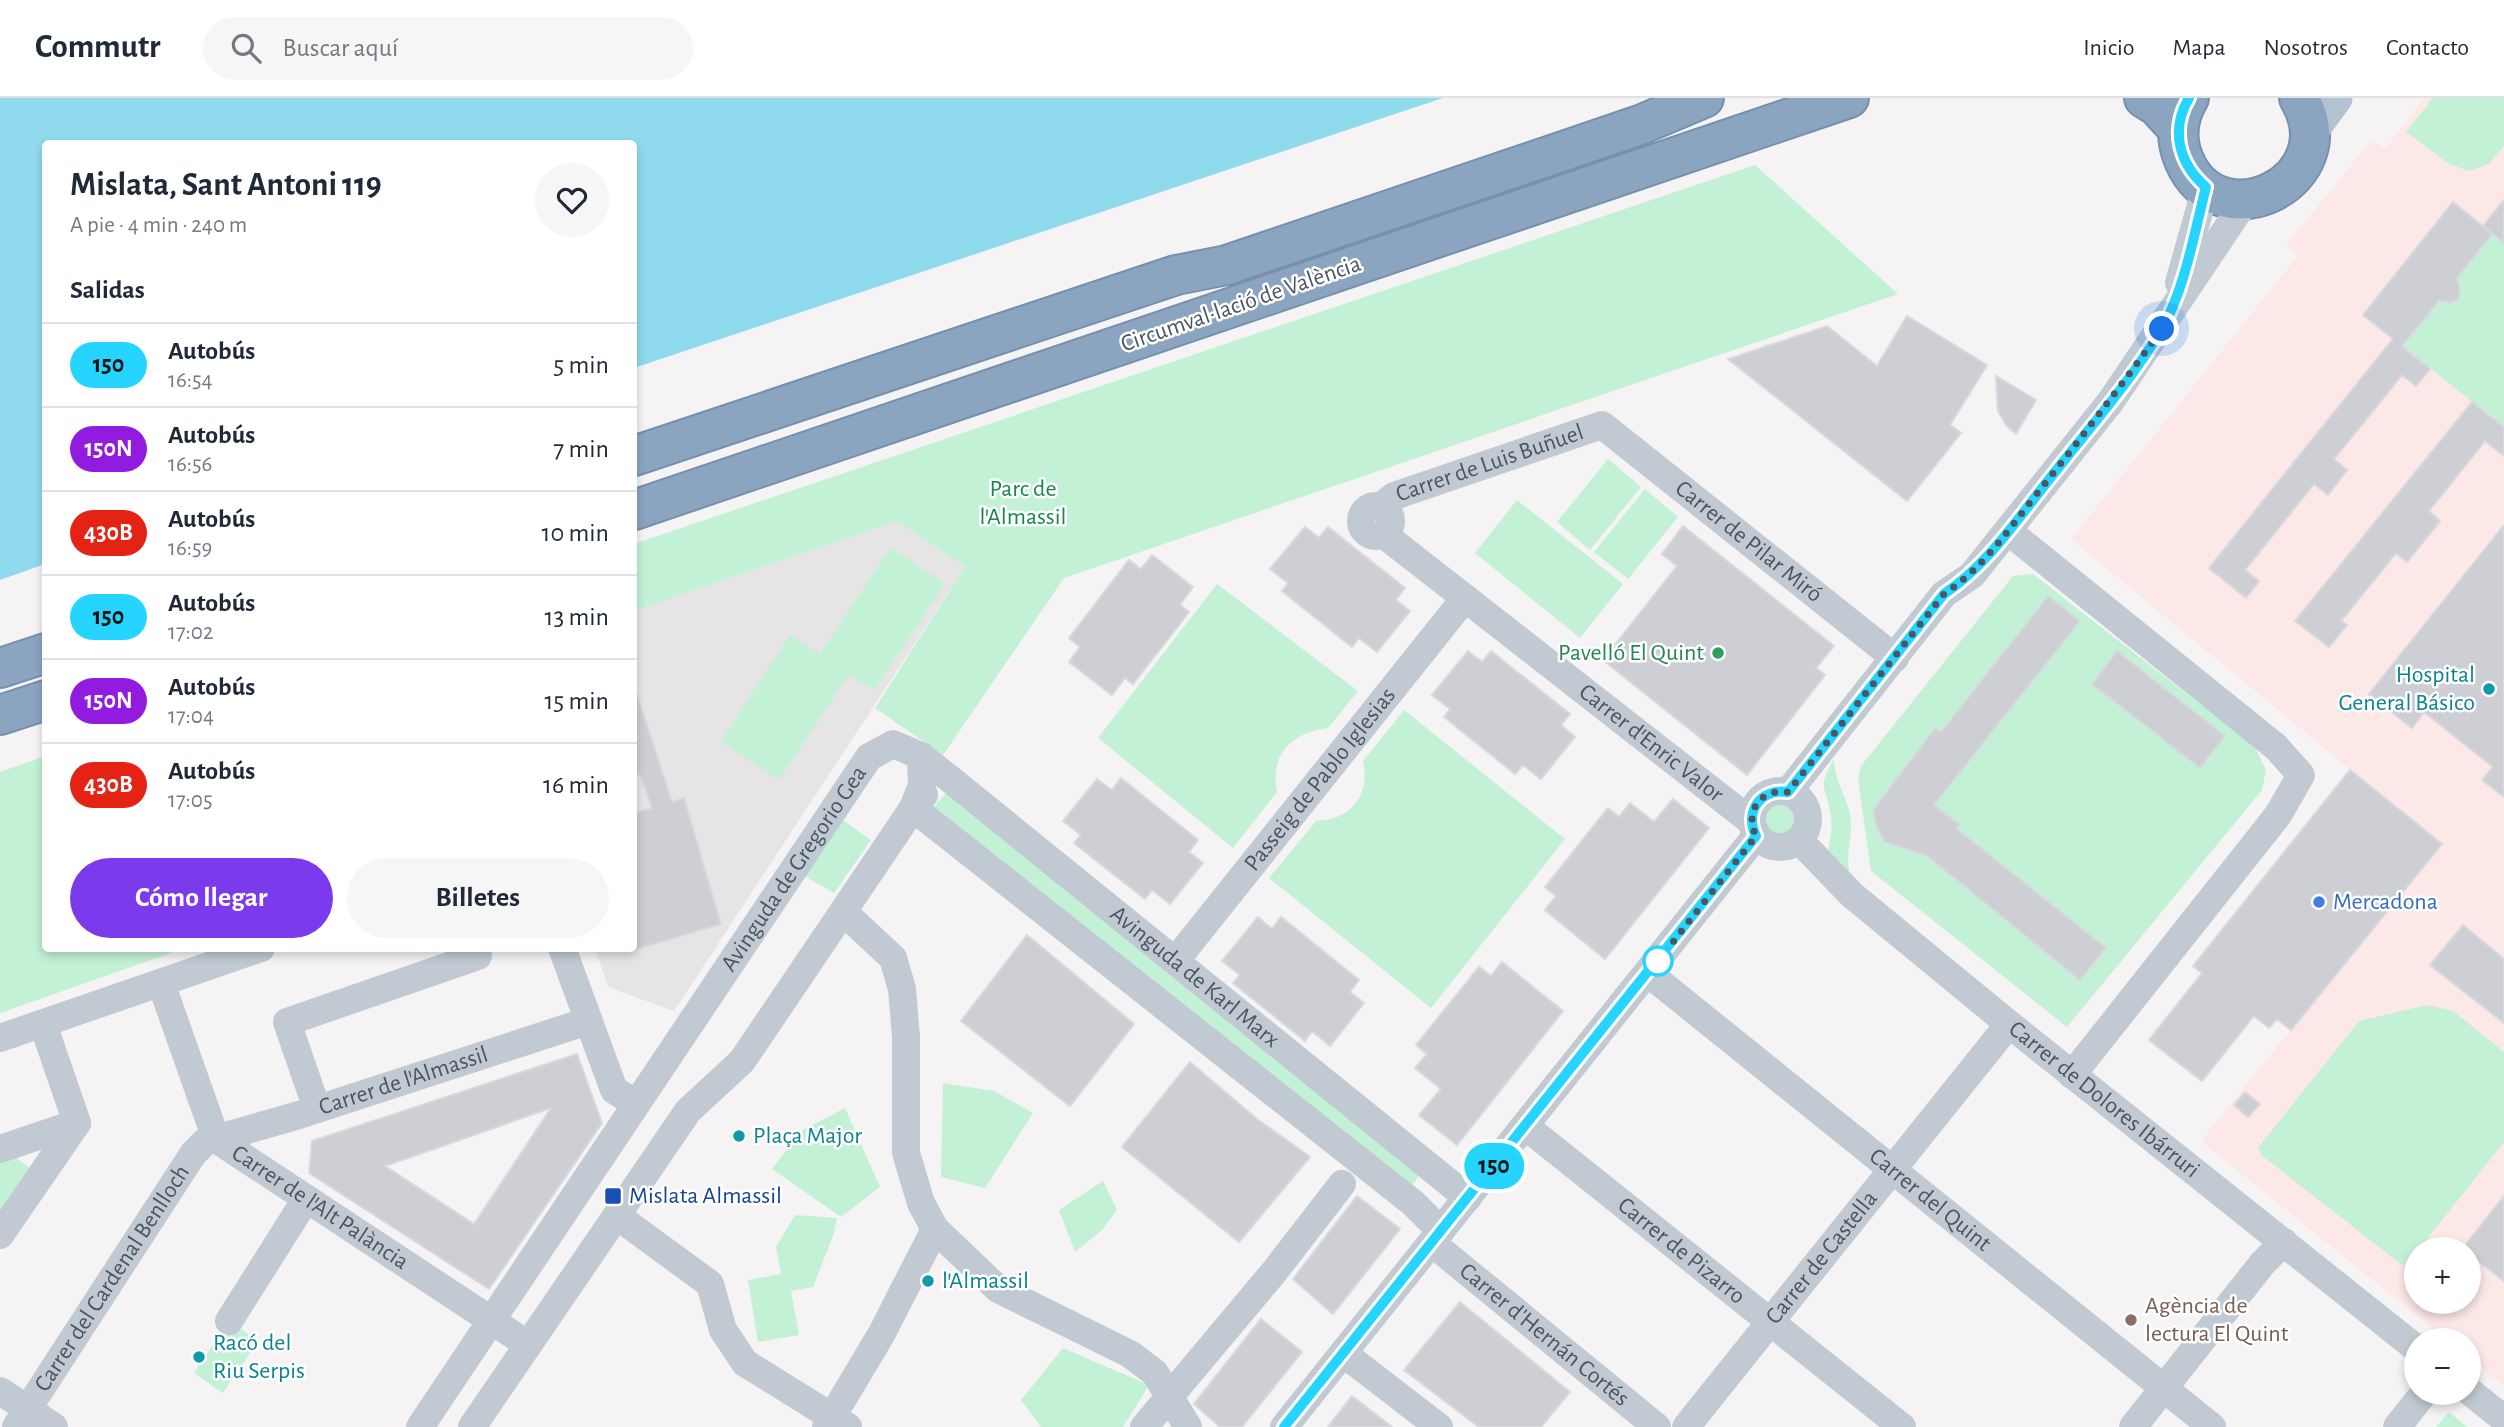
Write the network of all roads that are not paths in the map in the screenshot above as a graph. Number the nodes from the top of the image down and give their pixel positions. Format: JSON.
{"nodes":[{"id":1,"x":1704,"y":98,"type":"edge"},
{"id":2,"x":1849,"y":98,"type":"edge"},
{"id":3,"x":2144,"y":98,"type":"edge"},
{"id":4,"x":2335,"y":98,"type":"edge"},
{"id":5,"x":2184,"y":114,"type":"edge"},
{"id":6,"x":2304,"y":115,"type":"edge"},
{"id":7,"x":2206,"y":187,"type":"junction"},
{"id":8,"x":2246,"y":200,"type":"junction"},
{"id":9,"x":1227,"y":265,"type":"junction"},
{"id":10,"x":2162,"y":329,"type":"junction"},
{"id":11,"x":1602,"y":425,"type":"joint"},
{"id":12,"x":637,"y":455,"type":"edge"},
{"id":13,"x":637,"y":497,"type":"edge"},
{"id":14,"x":637,"y":509,"type":"edge"},
{"id":15,"x":1382,"y":520,"type":"joint"},
{"id":16,"x":2008,"y":531,"type":"junction"},
{"id":17,"x":1465,"y":597,"type":"junction"},
{"id":18,"x":42,"y":654,"type":"edge"},
{"id":19,"x":1895,"y":658,"type":"junction"},
{"id":20,"x":0,"y":668,"type":"edge"},
{"id":21,"x":42,"y":701,"type":"edge"},
{"id":22,"x":0,"y":715,"type":"edge"},
{"id":23,"x":920,"y":757,"type":"junction"},
{"id":24,"x":950,"y":779,"type":"junction"},
{"id":25,"x":1788,"y":792,"type":"junction"},
{"id":26,"x":913,"y":808,"type":"junction"},
{"id":27,"x":1754,"y":829,"type":"junction"},
{"id":28,"x":1799,"y":840,"type":"junction"},
{"id":29,"x":851,"y":919,"type":"dead end"},
{"id":30,"x":250,"y":952,"type":"edge"},
{"id":31,"x":477,"y":952,"type":"edge"},
{"id":32,"x":563,"y":952,"type":"edge"},
{"id":33,"x":1176,"y":960,"type":"junction"},
{"id":34,"x":1648,"y":973,"type":"junction"},
{"id":35,"x":161,"y":983,"type":"junction"},
{"id":36,"x":588,"y":1021,"type":"junction"},
{"id":37,"x":43,"y":1024,"type":"junction"},
{"id":38,"x":2009,"y":1024,"type":"junction"},
{"id":39,"x":0,"y":1038,"type":"edge"},
{"id":40,"x":2072,"y":1075,"type":"junction"},
{"id":41,"x":635,"y":1103,"type":"junction"},
{"id":42,"x":317,"y":1109,"type":"junction"},
{"id":43,"x":77,"y":1123,"type":"junction"},
{"id":44,"x":1525,"y":1126,"type":"junction"},
{"id":45,"x":216,"y":1139,"type":"junction"},
{"id":46,"x":0,"y":1149,"type":"edge"},
{"id":47,"x":1891,"y":1171,"type":"junction"},
{"id":48,"x":1342,"y":1184,"type":"dead end"},
{"id":49,"x":1468,"y":1198,"type":"junction"},
{"id":50,"x":306,"y":1199,"type":"junction"},
{"id":51,"x":624,"y":1221,"type":"dead end"},
{"id":52,"x":935,"y":1229,"type":"junction"},
{"id":53,"x":0,"y":1235,"type":"edge"},
{"id":54,"x":1436,"y":1237,"type":"junction"},
{"id":55,"x":2284,"y":1242,"type":"junction"},
{"id":56,"x":229,"y":1321,"type":"dead end"},
{"id":57,"x":490,"y":1321,"type":"junction"},
{"id":58,"x":1769,"y":1321,"type":"junction"},
{"id":59,"x":2404,"y":1339,"type":"edge"},
{"id":60,"x":527,"y":1344,"type":"junction"},
{"id":61,"x":1343,"y":1353,"type":"junction"},
{"id":62,"x":2163,"y":1389,"type":"junction"},
{"id":63,"x":0,"y":1391,"type":"edge"},
{"id":64,"x":1171,"y":1396,"type":"junction"},
{"id":65,"x":2481,"y":1401,"type":"edge"},
{"id":66,"x":2415,"y":1405,"type":"edge"},
{"id":67,"x":22,"y":1418,"type":"edge"},
{"id":68,"x":2504,"y":1419,"type":"edge"},
{"id":69,"x":835,"y":1424,"type":"edge"},
{"id":70,"x":54,"y":1427,"type":"edge"},
{"id":71,"x":420,"y":1427,"type":"edge"},
{"id":72,"x":472,"y":1427,"type":"edge"},
{"id":73,"x":1144,"y":1427,"type":"edge"},
{"id":74,"x":1188,"y":1427,"type":"edge"},
{"id":75,"x":1284,"y":1427,"type":"edge"},
{"id":76,"x":1439,"y":1427,"type":"edge"},
{"id":77,"x":1657,"y":1427,"type":"edge"},
{"id":78,"x":1686,"y":1427,"type":"edge"},
{"id":79,"x":1902,"y":1427,"type":"edge"},
{"id":80,"x":2133,"y":1427,"type":"edge"},
{"id":81,"x":2211,"y":1427,"type":"edge"},
{"id":82,"x":2398,"y":1427,"type":"edge"}],
"edges":[{"from":1,"to":9,"type":"highway","name":"Circumval·lació de València"},
{"from":2,"to":14,"type":"highway","name":"Circumval·lació de València"},
{"from":3,"to":5,"type":"highway"},
{"from":4,"to":6,"type":"main road"},
{"from":5,"to":7,"type":"highway"},
{"from":6,"to":8,"type":"highway"},
{"from":7,"to":8,"type":"highway"},
{"from":7,"to":10,"type":"street"},
{"from":8,"to":10,"type":"street"},
{"from":9,"to":12,"type":"highway","name":"Circumval·lació de València"},
{"from":9,"to":13,"type":"highway"},
{"from":10,"to":16,"type":"street"},
{"from":11,"to":15,"type":"street","name":"Carrer de Luis Buñuel"},
{"from":11,"to":19,"type":"street","name":"Carrer de Pilar Miró"},
{"from":15,"to":17,"type":"street","name":"Carrer d'Enric Valor"},
{"from":16,"to":19,"type":"street"},
{"from":16,"to":40,"type":"street"},
{"from":17,"to":27,"type":"street","name":"Carrer d'Enric Valor"},
{"from":17,"to":33,"type":"street","name":"Passeig de Pablo Iglesias"},
{"from":18,"to":20,"type":"highway"},
{"from":19,"to":25,"type":"street"},
{"from":21,"to":22,"type":"highway"},
{"from":23,"to":24,"type":"street","name":"Avinguda de Karl Marx"},
{"from":23,"to":26,"type":"street"},
{"from":23,"to":41,"type":"street","name":"Avinguda de Gregorio Gea"},
{"from":24,"to":26,"type":"street"},
{"from":24,"to":33,"type":"street","name":"Avinguda de Karl Marx"},
{"from":25,"to":27,"type":"street"},
{"from":25,"to":28,"type":"street"},
{"from":26,"to":54,"type":"street","name":"Avinguda de Karl Marx"},
{"from":26,"to":60,"type":"street"},
{"from":27,"to":28,"type":"street"},
{"from":27,"to":34,"type":"street"},
{"from":28,"to":38,"type":"street","name":"Carrer de Dolores Ibárruri"},
{"from":29,"to":52,"type":"street"},
{"from":30,"to":35,"type":"street"},
{"from":31,"to":42,"type":"street"},
{"from":32,"to":36,"type":"street"},
{"from":33,"to":49,"type":"street","name":"Avinguda de Karl Marx"},
{"from":34,"to":44,"type":"street"},
{"from":34,"to":47,"type":"street","name":"Carrer del Quint"},
{"from":35,"to":37,"type":"street"},
{"from":35,"to":45,"type":"street","name":"Carrer de l'Alt Palància"},
{"from":36,"to":41,"type":"street"},
{"from":36,"to":42,"type":"street","name":"Carrer de l'Almassil"},
{"from":37,"to":39,"type":"street"},
{"from":37,"to":43,"type":"street"},
{"from":38,"to":40,"type":"street","name":"Carrer de Dolores Ibárruri"},
{"from":38,"to":47,"type":"street","name":"Carrer de Castella"},
{"from":40,"to":55,"type":"street","name":"Carrer de Dolores Ibárruri"},
{"from":41,"to":57,"type":"street","name":"Avinguda de Gregorio Gea"},
{"from":42,"to":45,"type":"street","name":"Carrer de l'Almassil"},
{"from":43,"to":46,"type":"street"},
{"from":43,"to":53,"type":"street"},
{"from":44,"to":49,"type":"street"},
{"from":44,"to":58,"type":"street","name":"Carrer de Pizarro"},
{"from":45,"to":50,"type":"street","name":"Carrer de l'Alt Palància"},
{"from":45,"to":67,"type":"street","name":"Carrer del Cardenal Benlloch"},
{"from":47,"to":58,"type":"street","name":"Carrer de Castella"},
{"from":47,"to":62,"type":"street","name":"Carrer del Quint"},
{"from":48,"to":64,"type":"street"},
{"from":49,"to":54,"type":"street"},
{"from":50,"to":56,"type":"street"},
{"from":50,"to":57,"type":"street","name":"Carrer de l'Alt Palància"},
{"from":51,"to":69,"type":"street"},
{"from":52,"to":64,"type":"street"},
{"from":52,"to":69,"type":"street"},
{"from":54,"to":61,"type":"street"},
{"from":54,"to":77,"type":"street","name":"Carrer d'Hernán Cortés"},
{"from":55,"to":59,"type":"street","name":"Carrer de Dolores Ibárruri"},
{"from":55,"to":62,"type":"street"},
{"from":57,"to":60,"type":"street","name":"Carrer de l'Alt Palància"},
{"from":57,"to":71,"type":"street","name":"Avinguda de Gregorio Gea"},
{"from":58,"to":78,"type":"street","name":"Carrer de Castella"},
{"from":58,"to":79,"type":"street","name":"Carrer de Pizarro"},
{"from":60,"to":72,"type":"street"},
{"from":61,"to":75,"type":"street"},
{"from":61,"to":76,"type":"street"},
{"from":62,"to":80,"type":"street"},
{"from":62,"to":81,"type":"street","name":"Carrer del Quint"},
{"from":63,"to":67,"type":"street"},
{"from":64,"to":73,"type":"street"},
{"from":64,"to":74,"type":"street"},
{"from":65,"to":68,"type":"street"},
{"from":66,"to":82,"type":"street"},
{"from":67,"to":70,"type":"street"}]}
